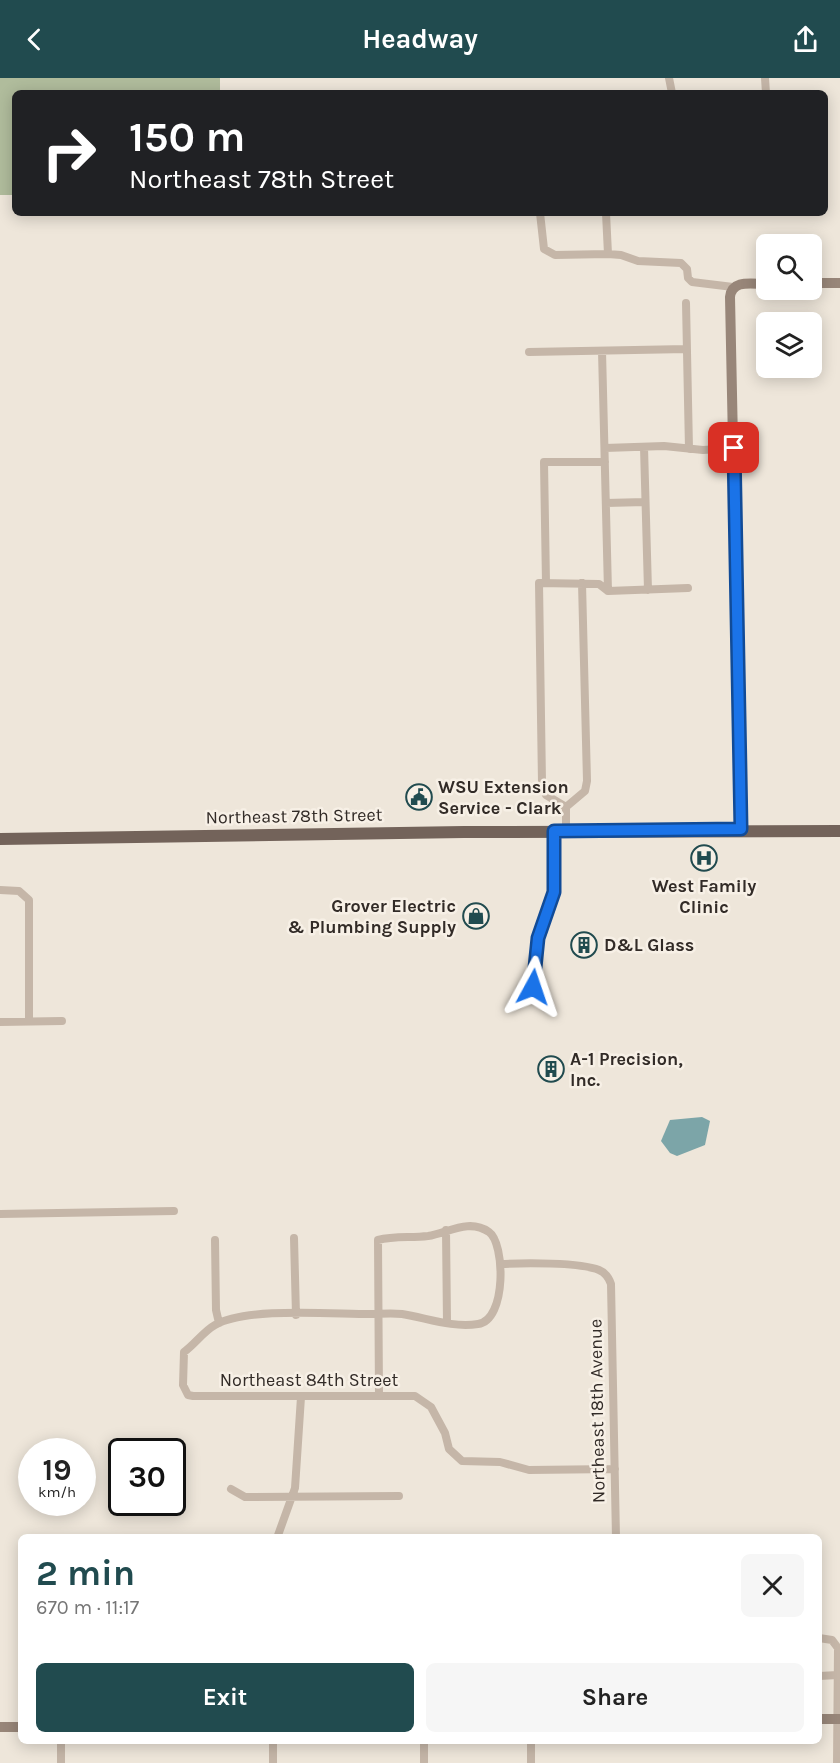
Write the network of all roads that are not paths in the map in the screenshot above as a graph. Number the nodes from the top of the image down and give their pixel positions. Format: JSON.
{"nodes":[{"id":1,"x":540,"y":216,"type":"edge"},
{"id":2,"x":606,"y":216,"type":"edge"},
{"id":3,"x":608,"y":254,"type":"junction"},
{"id":4,"x":822,"y":283,"type":"edge"},
{"id":5,"x":840,"y":283,"type":"edge"},
{"id":6,"x":756,"y":284,"type":"edge"},
{"id":7,"x":733,"y":288,"type":"junction"},
{"id":8,"x":686,"y":303,"type":"dead end"},
{"id":9,"x":687,"y":349,"type":"junction"},
{"id":10,"x":602,"y":351,"type":"junction"},
{"id":11,"x":529,"y":352,"type":"dead end"},
{"id":12,"x":644,"y":447,"type":"junction"},
{"id":13,"x":605,"y":448,"type":"junction"},
{"id":14,"x":689,"y":448,"type":"junction"},
{"id":15,"x":734,"y":448,"type":"junction"},
{"id":16,"x":605,"y":462,"type":"junction"},
{"id":17,"x":645,"y":502,"type":"junction"},
{"id":18,"x":606,"y":503,"type":"junction"},
{"id":19,"x":546,"y":583,"type":"junction"},
{"id":20,"x":582,"y":583,"type":"junction"},
{"id":21,"x":688,"y":588,"type":"dead end"},
{"id":22,"x":648,"y":590,"type":"junction"},
{"id":23,"x":608,"y":591,"type":"junction"},
{"id":24,"x":566,"y":807,"type":"junction"},
{"id":25,"x":741,"y":829,"type":"junction"},
{"id":26,"x":560,"y":831,"type":"junction"},
{"id":27,"x":840,"y":831,"type":"edge"},
{"id":28,"x":0,"y":839,"type":"edge"},
{"id":29,"x":0,"y":890,"type":"edge"},
{"id":30,"x":533,"y":987,"type":"dead end"},
{"id":31,"x":29,"y":1021,"type":"junction"},
{"id":32,"x":62,"y":1021,"type":"dead end"},
{"id":33,"x":0,"y":1022,"type":"edge"},
{"id":34,"x":174,"y":1211,"type":"dead end"},
{"id":35,"x":0,"y":1214,"type":"edge"},
{"id":36,"x":446,"y":1230,"type":"junction"},
{"id":37,"x":294,"y":1238,"type":"dead end"},
{"id":38,"x":215,"y":1240,"type":"dead end"},
{"id":39,"x":500,"y":1264,"type":"junction"},
{"id":40,"x":377,"y":1314,"type":"junction"},
{"id":41,"x":296,"y":1315,"type":"junction"},
{"id":42,"x":219,"y":1323,"type":"junction"},
{"id":43,"x":447,"y":1323,"type":"junction"},
{"id":44,"x":379,"y":1395,"type":"junction"},
{"id":45,"x":301,"y":1397,"type":"junction"},
{"id":46,"x":615,"y":1469,"type":"junction"},
{"id":47,"x":231,"y":1490,"type":"dead end"},
{"id":48,"x":399,"y":1496,"type":"dead end"},
{"id":49,"x":291,"y":1497,"type":"junction"},
{"id":50,"x":278,"y":1534,"type":"edge"},
{"id":51,"x":616,"y":1534,"type":"edge"},
{"id":52,"x":822,"y":1639,"type":"edge"},
{"id":53,"x":838,"y":1675,"type":"junction"},
{"id":54,"x":822,"y":1676,"type":"edge"},
{"id":55,"x":822,"y":1719,"type":"edge"},
{"id":56,"x":839,"y":1719,"type":"edge"},
{"id":57,"x":0,"y":1726,"type":"edge"},
{"id":58,"x":18,"y":1727,"type":"edge"},
{"id":59,"x":61,"y":1744,"type":"edge"},
{"id":60,"x":273,"y":1744,"type":"edge"},
{"id":61,"x":424,"y":1744,"type":"edge"},
{"id":62,"x":531,"y":1744,"type":"edge"},
{"id":63,"x":61,"y":1763,"type":"edge"},
{"id":64,"x":273,"y":1763,"type":"edge"},
{"id":65,"x":424,"y":1763,"type":"edge"},
{"id":66,"x":531,"y":1763,"type":"edge"},
{"id":67,"x":837,"y":1763,"type":"edge"}],
"edges":[{"from":1,"to":3,"type":"street"},
{"from":2,"to":3,"type":"street"},
{"from":3,"to":7,"type":"street"},
{"from":4,"to":5,"type":"street"},
{"from":6,"to":7,"type":"street"},
{"from":7,"to":15,"type":"street"},
{"from":8,"to":9,"type":"street"},
{"from":9,"to":10,"type":"street"},
{"from":9,"to":14,"type":"street"},
{"from":10,"to":11,"type":"street"},
{"from":10,"to":13,"type":"street"},
{"from":12,"to":13,"type":"street"},
{"from":12,"to":14,"type":"street"},
{"from":12,"to":17,"type":"street"},
{"from":13,"to":16,"type":"street"},
{"from":14,"to":15,"type":"street"},
{"from":15,"to":25,"type":"street"},
{"from":16,"to":18,"type":"street"},
{"from":16,"to":19,"type":"street"},
{"from":17,"to":18,"type":"street"},
{"from":17,"to":22,"type":"street"},
{"from":18,"to":23,"type":"street"},
{"from":19,"to":20,"type":"street"},
{"from":19,"to":24,"type":"street"},
{"from":20,"to":23,"type":"street"},
{"from":20,"to":24,"type":"street"},
{"from":21,"to":22,"type":"street"},
{"from":22,"to":23,"type":"street"},
{"from":24,"to":26,"type":"street"},
{"from":25,"to":26,"type":"main road","name":"Northeast 78th Street"},
{"from":25,"to":27,"type":"main road","name":"Northeast 78th Street"},
{"from":26,"to":28,"type":"main road","name":"Northeast 78th Street"},
{"from":26,"to":30,"type":"street"},
{"from":29,"to":31,"type":"street"},
{"from":31,"to":32,"type":"street"},
{"from":31,"to":33,"type":"street"},
{"from":34,"to":35,"type":"street"},
{"from":36,"to":39,"type":"street"},
{"from":36,"to":40,"type":"street"},
{"from":36,"to":43,"type":"street"},
{"from":37,"to":41,"type":"street"},
{"from":38,"to":42,"type":"street"},
{"from":39,"to":43,"type":"street"},
{"from":39,"to":46,"type":"street","name":"Northeast 18th Avenue"},
{"from":40,"to":41,"type":"street"},
{"from":40,"to":43,"type":"street"},
{"from":40,"to":44,"type":"street"},
{"from":41,"to":42,"type":"street"},
{"from":42,"to":45,"type":"street","name":"Northeast 84th Street"},
{"from":44,"to":45,"type":"street","name":"Northeast 84th Street"},
{"from":44,"to":46,"type":"street","name":"Northeast 84th Street"},
{"from":45,"to":49,"type":"street"},
{"from":46,"to":51,"type":"street","name":"Northeast 18th Avenue"},
{"from":47,"to":49,"type":"street"},
{"from":48,"to":49,"type":"street"},
{"from":49,"to":50,"type":"street"},
{"from":52,"to":53,"type":"street"},
{"from":53,"to":54,"type":"street"},
{"from":53,"to":56,"type":"street"},
{"from":55,"to":56,"type":"street"},
{"from":56,"to":67,"type":"street"},
{"from":57,"to":58,"type":"street"},
{"from":59,"to":63,"type":"street"},
{"from":60,"to":64,"type":"street"},
{"from":61,"to":65,"type":"street"},
{"from":62,"to":66,"type":"street"}]}
